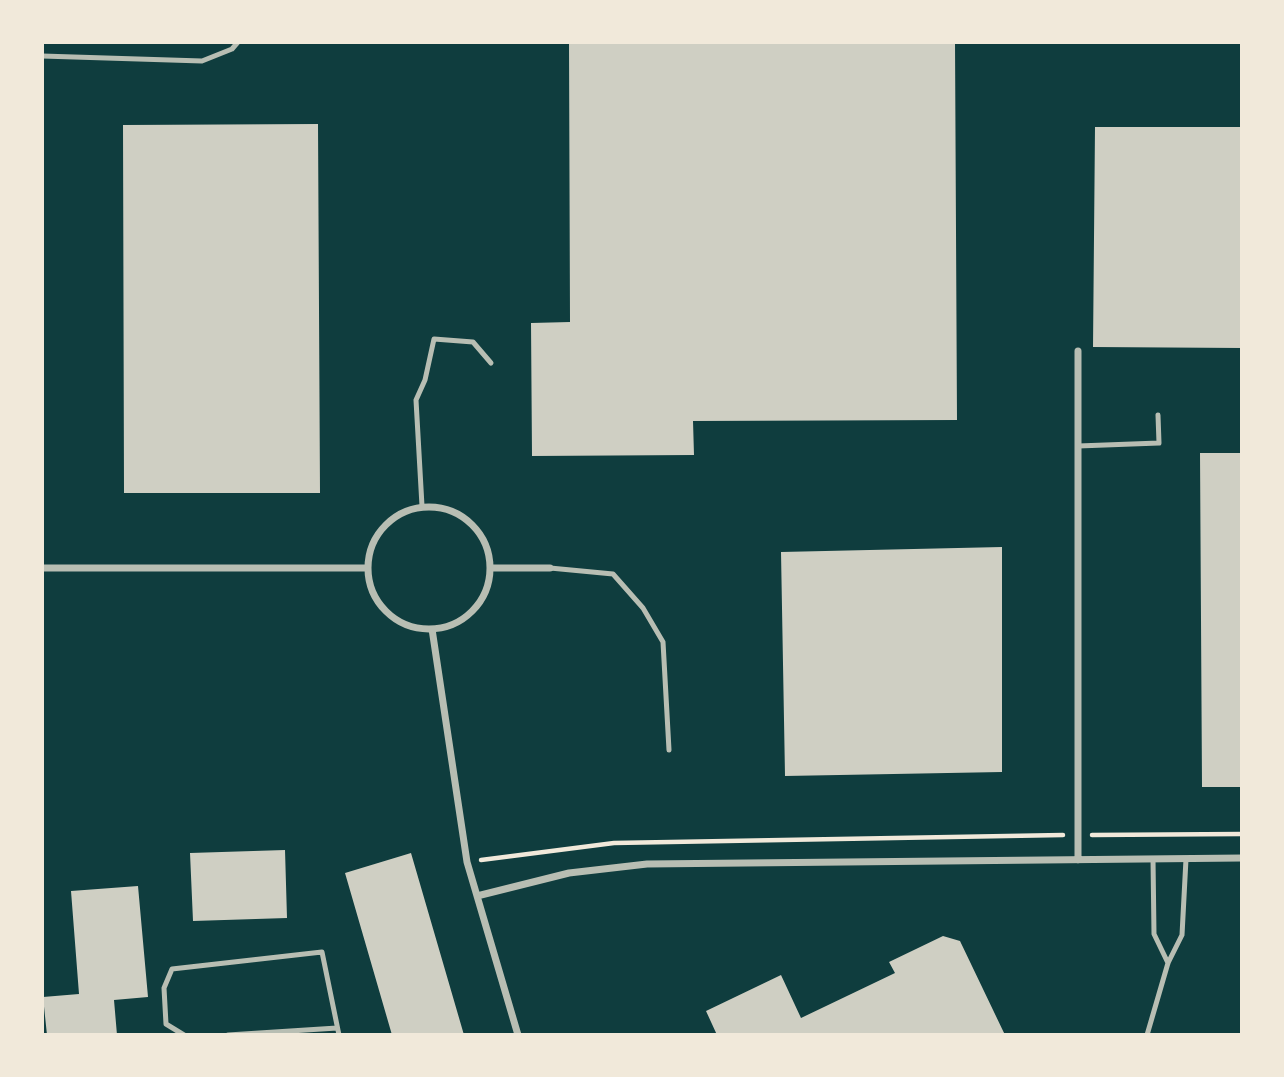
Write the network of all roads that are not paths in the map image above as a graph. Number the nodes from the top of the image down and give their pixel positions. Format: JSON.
{"nodes":[{"id":1,"x":237,"y":42,"type":"edge"},
{"id":2,"x":42,"y":56,"type":"edge"},
{"id":3,"x":1078,"y":351,"type":"dead end"},
{"id":4,"x":491,"y":363,"type":"dead end"},
{"id":5,"x":1158,"y":415,"type":"dead end"},
{"id":6,"x":1078,"y":446,"type":"junction"},
{"id":7,"x":422,"y":506,"type":"junction"},
{"id":8,"x":42,"y":568,"type":"edge"},
{"id":9,"x":368,"y":568,"type":"junction"},
{"id":10,"x":491,"y":568,"type":"junction"},
{"id":11,"x":551,"y":568,"type":"joint"},
{"id":12,"x":432,"y":629,"type":"junction"},
{"id":13,"x":669,"y":750,"type":"dead end"},
{"id":14,"x":1242,"y":858,"type":"edge"},
{"id":15,"x":1153,"y":859,"type":"junction"},
{"id":16,"x":1186,"y":859,"type":"junction"},
{"id":17,"x":1078,"y":860,"type":"junction"},
{"id":18,"x":477,"y":896,"type":"junction"},
{"id":19,"x":1168,"y":964,"type":"junction"},
{"id":20,"x":337,"y":1028,"type":"junction"},
{"id":21,"x":184,"y":1035,"type":"edge"},
{"id":22,"x":228,"y":1035,"type":"edge"},
{"id":23,"x":339,"y":1035,"type":"edge"},
{"id":24,"x":518,"y":1035,"type":"edge"},
{"id":25,"x":1147,"y":1035,"type":"edge"}],
"edges":[{"from":1,"to":2,"type":"lane"},
{"from":3,"to":6,"type":"street"},
{"from":4,"to":7,"type":"lane"},
{"from":5,"to":6,"type":"lane"},
{"from":6,"to":17,"type":"street"},
{"from":7,"to":9,"type":"street"},
{"from":7,"to":10,"type":"street"},
{"from":8,"to":9,"type":"street"},
{"from":9,"to":12,"type":"street"},
{"from":10,"to":11,"type":"street"},
{"from":10,"to":12,"type":"street"},
{"from":11,"to":13,"type":"lane"},
{"from":12,"to":18,"type":"street"},
{"from":14,"to":16,"type":"street"},
{"from":15,"to":16,"type":"street"},
{"from":15,"to":17,"type":"street"},
{"from":15,"to":19,"type":"lane"},
{"from":16,"to":19,"type":"lane"},
{"from":17,"to":18,"type":"street"},
{"from":18,"to":24,"type":"street"},
{"from":19,"to":25,"type":"lane"},
{"from":20,"to":21,"type":"lane"},
{"from":20,"to":22,"type":"lane"},
{"from":20,"to":23,"type":"lane"}]}
